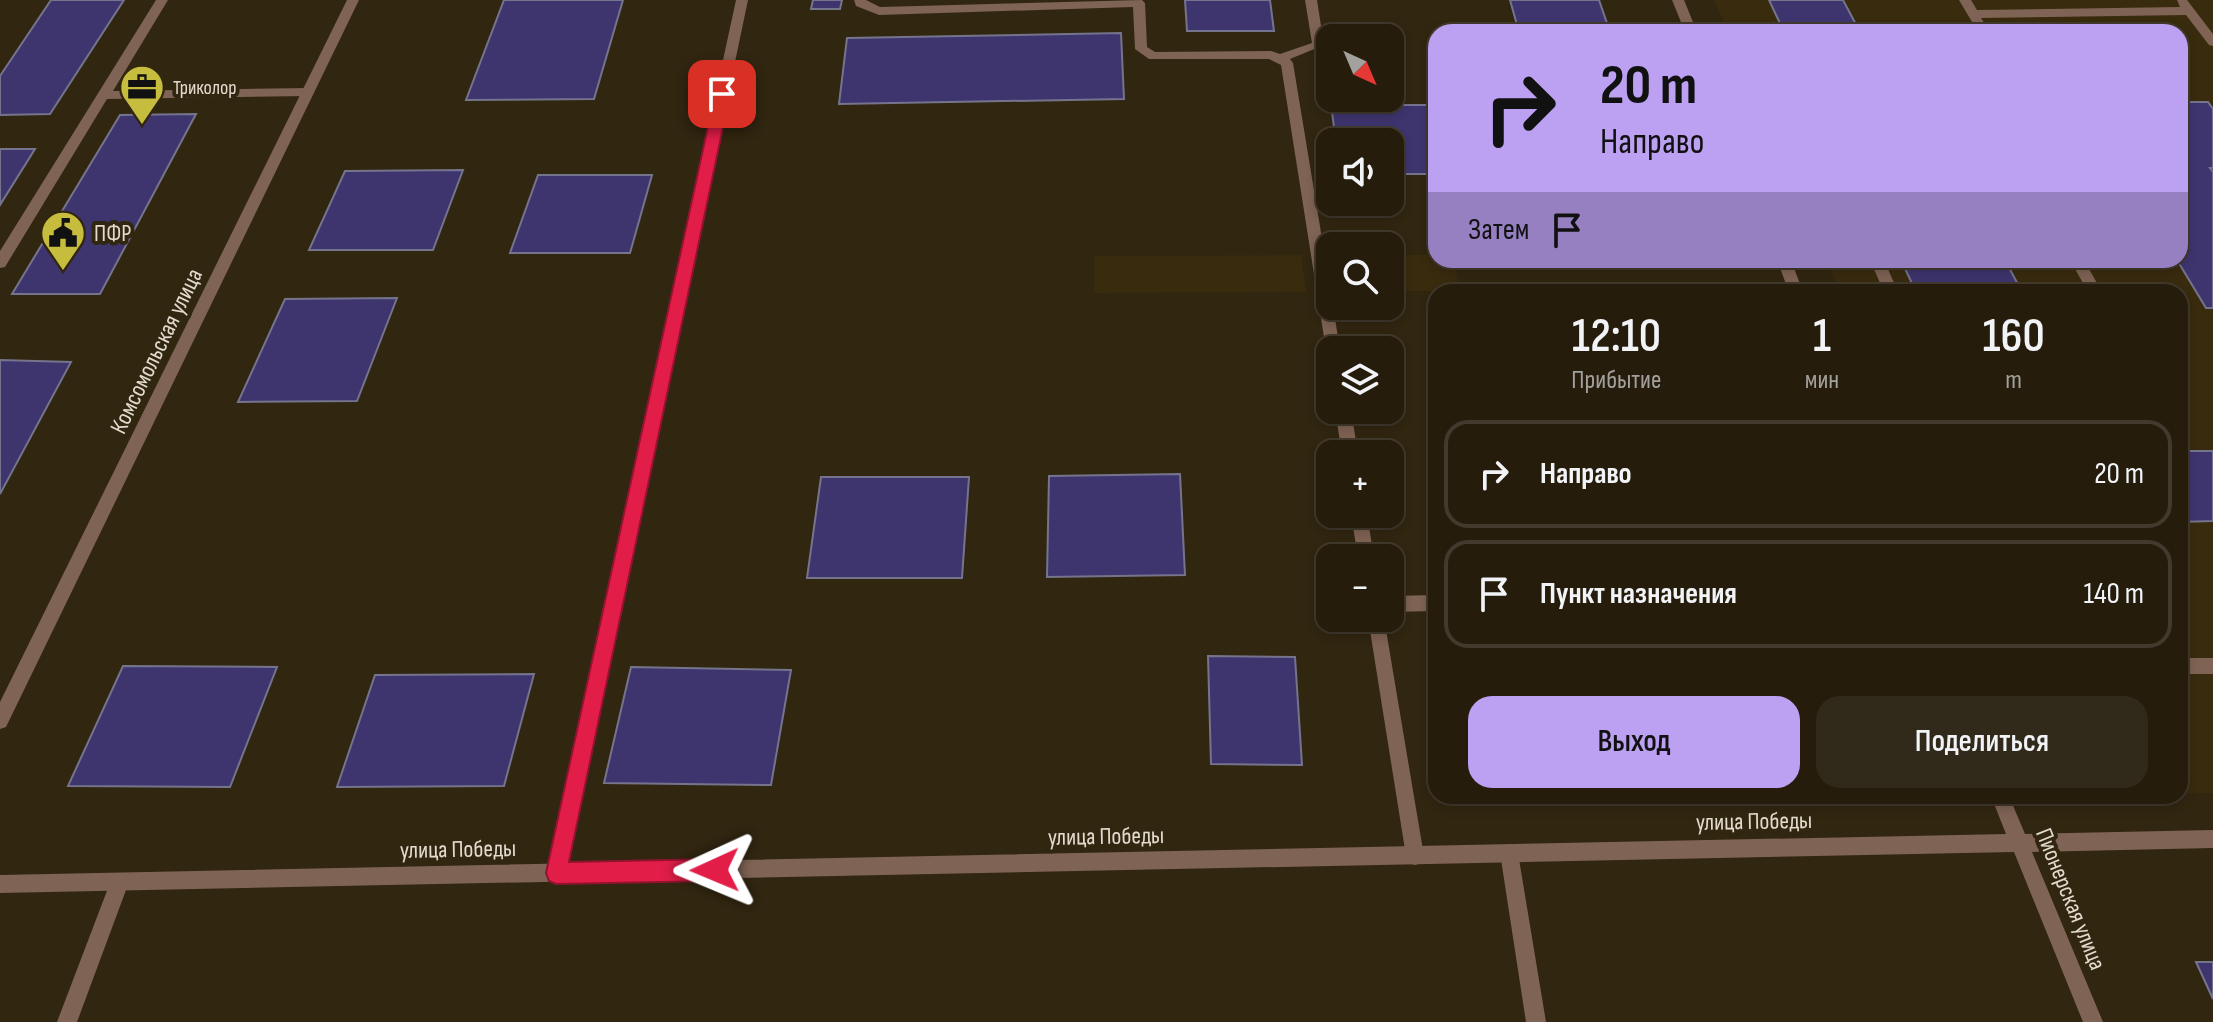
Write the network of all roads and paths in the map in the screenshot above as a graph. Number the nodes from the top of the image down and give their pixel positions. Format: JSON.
{"nodes":[{"id":1,"x":162,"y":0,"type":"edge"},
{"id":2,"x":353,"y":0,"type":"edge"},
{"id":3,"x":742,"y":0,"type":"edge"},
{"id":4,"x":860,"y":0,"type":"edge"},
{"id":5,"x":1311,"y":0,"type":"edge"},
{"id":6,"x":1678,"y":0,"type":"edge"},
{"id":7,"x":1965,"y":0,"type":"edge"},
{"id":8,"x":1139,"y":2,"type":"edge"},
{"id":9,"x":2185,"y":5,"type":"edge"},
{"id":10,"x":1973,"y":14,"type":"junction"},
{"id":11,"x":1688,"y":24,"type":"edge"},
{"id":12,"x":1979,"y":24,"type":"edge"},
{"id":13,"x":2213,"y":42,"type":"edge"},
{"id":14,"x":1279,"y":59,"type":"junction"},
{"id":15,"x":308,"y":92,"type":"junction"},
{"id":16,"x":103,"y":95,"type":"junction"},
{"id":17,"x":0,"y":263,"type":"edge"},
{"id":18,"x":1331,"y":336,"type":"edge"},
{"id":19,"x":1428,"y":603,"type":"edge"},
{"id":20,"x":1404,"y":604,"type":"edge"},
{"id":21,"x":1378,"y":632,"type":"edge"},
{"id":22,"x":2188,"y":666,"type":"edge"},
{"id":23,"x":2213,"y":666,"type":"edge"},
{"id":24,"x":0,"y":721,"type":"edge"},
{"id":25,"x":2003,"y":804,"type":"edge"},
{"id":26,"x":2213,"y":839,"type":"edge"},
{"id":27,"x":2019,"y":842,"type":"junction"},
{"id":28,"x":1509,"y":853,"type":"junction"},
{"id":29,"x":1415,"y":856,"type":"junction"},
{"id":30,"x":556,"y":873,"type":"junction"},
{"id":31,"x":120,"y":882,"type":"junction"},
{"id":32,"x":0,"y":884,"type":"edge"},
{"id":33,"x":67,"y":1022,"type":"edge"},
{"id":34,"x":1536,"y":1022,"type":"edge"},
{"id":35,"x":2093,"y":1022,"type":"edge"}],
"edges":[{"from":1,"to":16,"type":"street"},
{"from":2,"to":15,"type":"street","name":"Комсомольская улица"},
{"from":3,"to":30,"type":"street"},
{"from":4,"to":8,"type":"street"},
{"from":5,"to":14,"type":"street"},
{"from":6,"to":11,"type":"street"},
{"from":7,"to":10,"type":"street"},
{"from":8,"to":14,"type":"street"},
{"from":9,"to":10,"type":"street"},
{"from":9,"to":13,"type":"street"},
{"from":10,"to":12,"type":"street"},
{"from":14,"to":18,"type":"street"},
{"from":15,"to":16,"type":"street"},
{"from":15,"to":24,"type":"street","name":"Комсомольская улица"},
{"from":16,"to":17,"type":"street"},
{"from":19,"to":20,"type":"street"},
{"from":21,"to":29,"type":"street"},
{"from":22,"to":23,"type":"street"},
{"from":25,"to":27,"type":"street","name":"Пионерская улица"},
{"from":26,"to":27,"type":"street","name":"улица Победы"},
{"from":27,"to":28,"type":"street","name":"улица Победы"},
{"from":27,"to":35,"type":"street","name":"Пионерская улица"},
{"from":28,"to":29,"type":"street","name":"улица Победы"},
{"from":28,"to":34,"type":"street"},
{"from":29,"to":30,"type":"street","name":"улица Победы"},
{"from":30,"to":31,"type":"street","name":"улица Победы"},
{"from":31,"to":32,"type":"street","name":"улица Победы"},
{"from":31,"to":33,"type":"street"}]}
